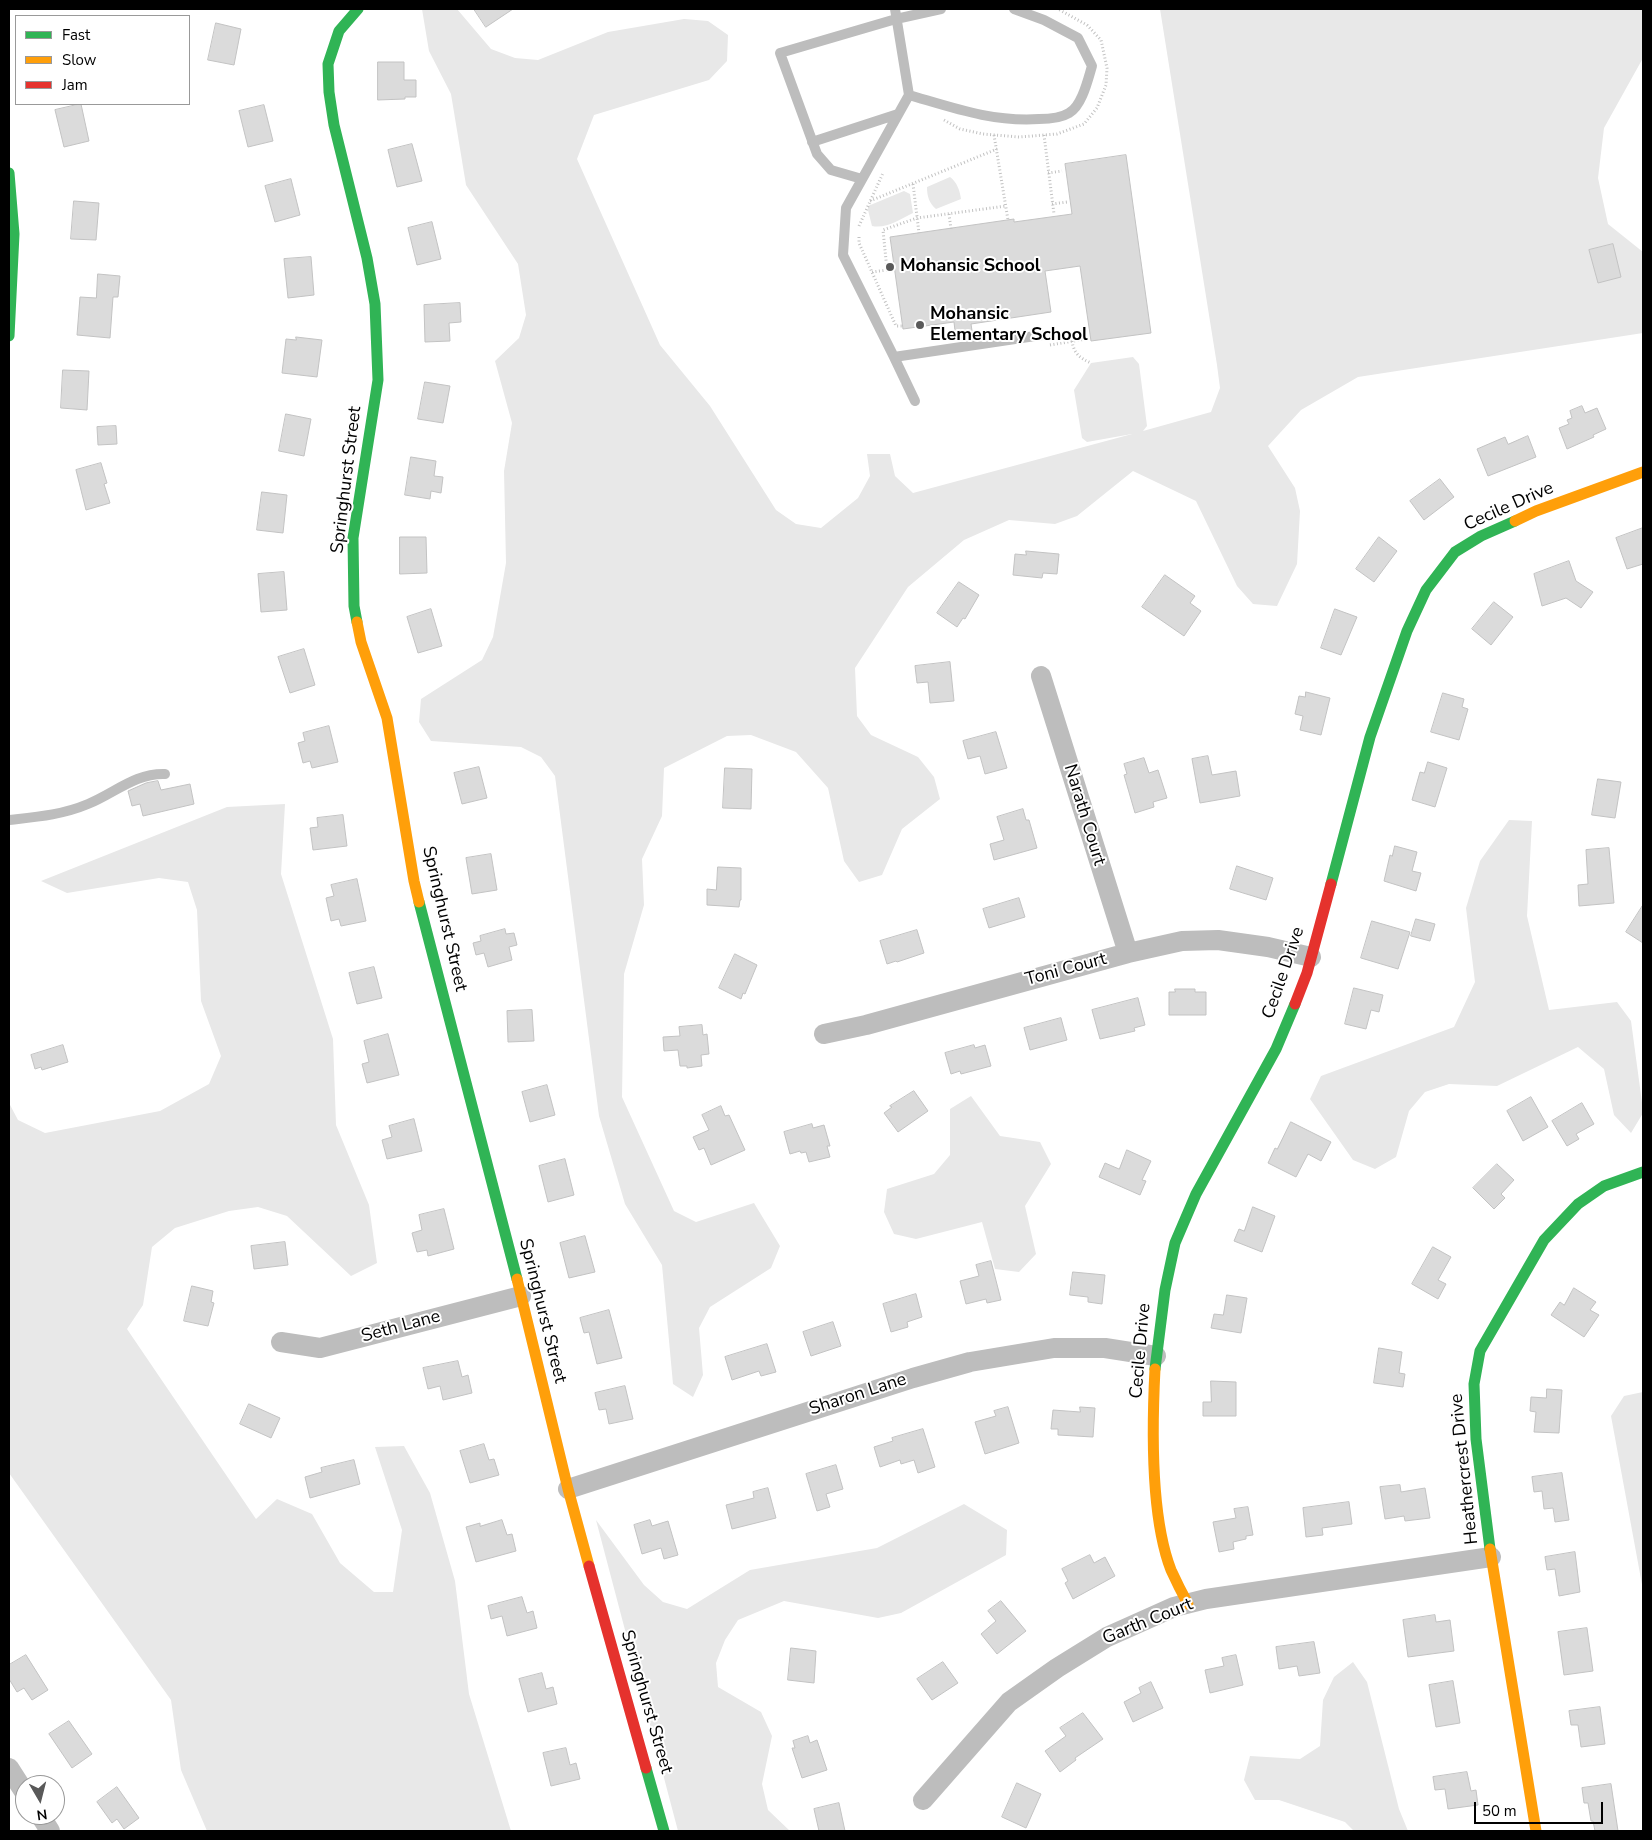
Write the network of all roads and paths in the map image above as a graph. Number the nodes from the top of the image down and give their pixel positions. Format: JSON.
{"nodes":[{"id":1,"x":358,"y":9,"type":"edge"},
{"id":2,"x":941,"y":9,"type":"edge"},
{"id":3,"x":1014,"y":9,"type":"edge"},
{"id":4,"x":1058,"y":9,"type":"edge"},
{"id":5,"x":896,"y":14,"type":"edge"},
{"id":6,"x":909,"y":95,"type":"junction"},
{"id":7,"x":898,"y":114,"type":"junction"},
{"id":8,"x":940,"y":118,"type":"dead end"},
{"id":9,"x":994,"y":135,"type":"junction"},
{"id":10,"x":1044,"y":135,"type":"junction"},
{"id":11,"x":812,"y":142,"type":"junction"},
{"id":12,"x":997,"y":149,"type":"junction"},
{"id":13,"x":884,"y":169,"type":"dead end"},
{"id":14,"x":1062,"y":171,"type":"dead end"},
{"id":15,"x":9,"y":172,"type":"edge"},
{"id":16,"x":1048,"y":173,"type":"junction"},
{"id":17,"x":862,"y":179,"type":"junction"},
{"id":18,"x":913,"y":184,"type":"junction"},
{"id":19,"x":870,"y":202,"type":"junction"},
{"id":20,"x":1067,"y":202,"type":"dead end"},
{"id":21,"x":1052,"y":204,"type":"junction"},
{"id":22,"x":1006,"y":206,"type":"junction"},
{"id":23,"x":949,"y":214,"type":"junction"},
{"id":24,"x":1054,"y":214,"type":"dead end"},
{"id":25,"x":917,"y":218,"type":"junction"},
{"id":26,"x":1008,"y":220,"type":"dead end"},
{"id":27,"x":951,"y":229,"type":"dead end"},
{"id":28,"x":919,"y":233,"type":"dead end"},
{"id":29,"x":893,"y":269,"type":"dead end"},
{"id":30,"x":887,"y":270,"type":"junction"},
{"id":31,"x":872,"y":272,"type":"junction"},
{"id":32,"x":902,"y":326,"type":"dead end"},
{"id":33,"x":1042,"y":335,"type":"joint"},
{"id":34,"x":9,"y":336,"type":"edge"},
{"id":35,"x":1086,"y":339,"type":"dead end"},
{"id":36,"x":1072,"y":341,"type":"junction"},
{"id":37,"x":894,"y":358,"type":"junction"},
{"id":38,"x":1091,"y":363,"type":"dead end"},
{"id":39,"x":915,"y":401,"type":"dead end"},
{"id":40,"x":1643,"y":472,"type":"edge"},
{"id":41,"x":1041,"y":676,"type":"dead end"},
{"id":42,"x":165,"y":774,"type":"dead end"},
{"id":43,"x":9,"y":820,"type":"edge"},
{"id":44,"x":1128,"y":953,"type":"junction"},
{"id":45,"x":1311,"y":958,"type":"junction"},
{"id":46,"x":824,"y":1034,"type":"dead end"},
{"id":47,"x":1643,"y":1172,"type":"edge"},
{"id":48,"x":521,"y":1296,"type":"junction"},
{"id":49,"x":281,"y":1342,"type":"dead end"},
{"id":50,"x":1156,"y":1356,"type":"junction"},
{"id":51,"x":568,"y":1489,"type":"junction"},
{"id":52,"x":1491,"y":1557,"type":"junction"},
{"id":53,"x":1188,"y":1604,"type":"junction"},
{"id":54,"x":923,"y":1800,"type":"dead end"},
{"id":55,"x":664,"y":1831,"type":"edge"},
{"id":56,"x":1536,"y":1831,"type":"edge"}],
"edges":[{"from":1,"to":48,"type":"street","name":"Springhurst Street"},
{"from":2,"to":5,"type":"lane"},
{"from":3,"to":6,"type":"lane"},
{"from":4,"to":10,"type":"path"},
{"from":5,"to":6,"type":"lane"},
{"from":5,"to":11,"type":"lane"},
{"from":6,"to":7,"type":"lane"},
{"from":7,"to":11,"type":"lane"},
{"from":7,"to":17,"type":"lane"},
{"from":8,"to":9,"type":"path"},
{"from":9,"to":10,"type":"path"},
{"from":9,"to":12,"type":"path"},
{"from":10,"to":16,"type":"path"},
{"from":11,"to":17,"type":"lane"},
{"from":12,"to":18,"type":"path"},
{"from":12,"to":22,"type":"path"},
{"from":13,"to":19,"type":"path"},
{"from":14,"to":16,"type":"path"},
{"from":15,"to":34,"type":"street"},
{"from":16,"to":21,"type":"path"},
{"from":17,"to":37,"type":"lane"},
{"from":18,"to":19,"type":"path"},
{"from":18,"to":25,"type":"path"},
{"from":19,"to":31,"type":"path"},
{"from":20,"to":21,"type":"path"},
{"from":21,"to":24,"type":"path"},
{"from":22,"to":23,"type":"path"},
{"from":22,"to":26,"type":"path"},
{"from":23,"to":25,"type":"path"},
{"from":23,"to":27,"type":"path"},
{"from":25,"to":28,"type":"path"},
{"from":25,"to":30,"type":"path"},
{"from":29,"to":30,"type":"path"},
{"from":30,"to":31,"type":"path"},
{"from":31,"to":32,"type":"path"},
{"from":33,"to":36,"type":"path"},
{"from":33,"to":37,"type":"lane"},
{"from":35,"to":36,"type":"path"},
{"from":36,"to":38,"type":"path"},
{"from":37,"to":39,"type":"lane"},
{"from":40,"to":45,"type":"street","name":"Cecile Drive"},
{"from":41,"to":44,"type":"street","name":"Narath Court"},
{"from":42,"to":43,"type":"lane"},
{"from":44,"to":45,"type":"street","name":"Toni Court"},
{"from":44,"to":46,"type":"street","name":"Toni Court"},
{"from":45,"to":50,"type":"street","name":"Cecile Drive"},
{"from":47,"to":52,"type":"street","name":"Heathercrest Drive"},
{"from":48,"to":49,"type":"street","name":"Seth Lane"},
{"from":48,"to":51,"type":"street","name":"Springhurst Street"},
{"from":50,"to":51,"type":"street","name":"Sharon Lane"},
{"from":50,"to":53,"type":"street","name":"Cecile Drive"},
{"from":51,"to":55,"type":"street","name":"Springhurst Street"},
{"from":52,"to":53,"type":"street","name":"Garth Court"},
{"from":52,"to":56,"type":"street","name":"Heathercrest Drive"},
{"from":53,"to":54,"type":"street","name":"Garth Court"}]}
